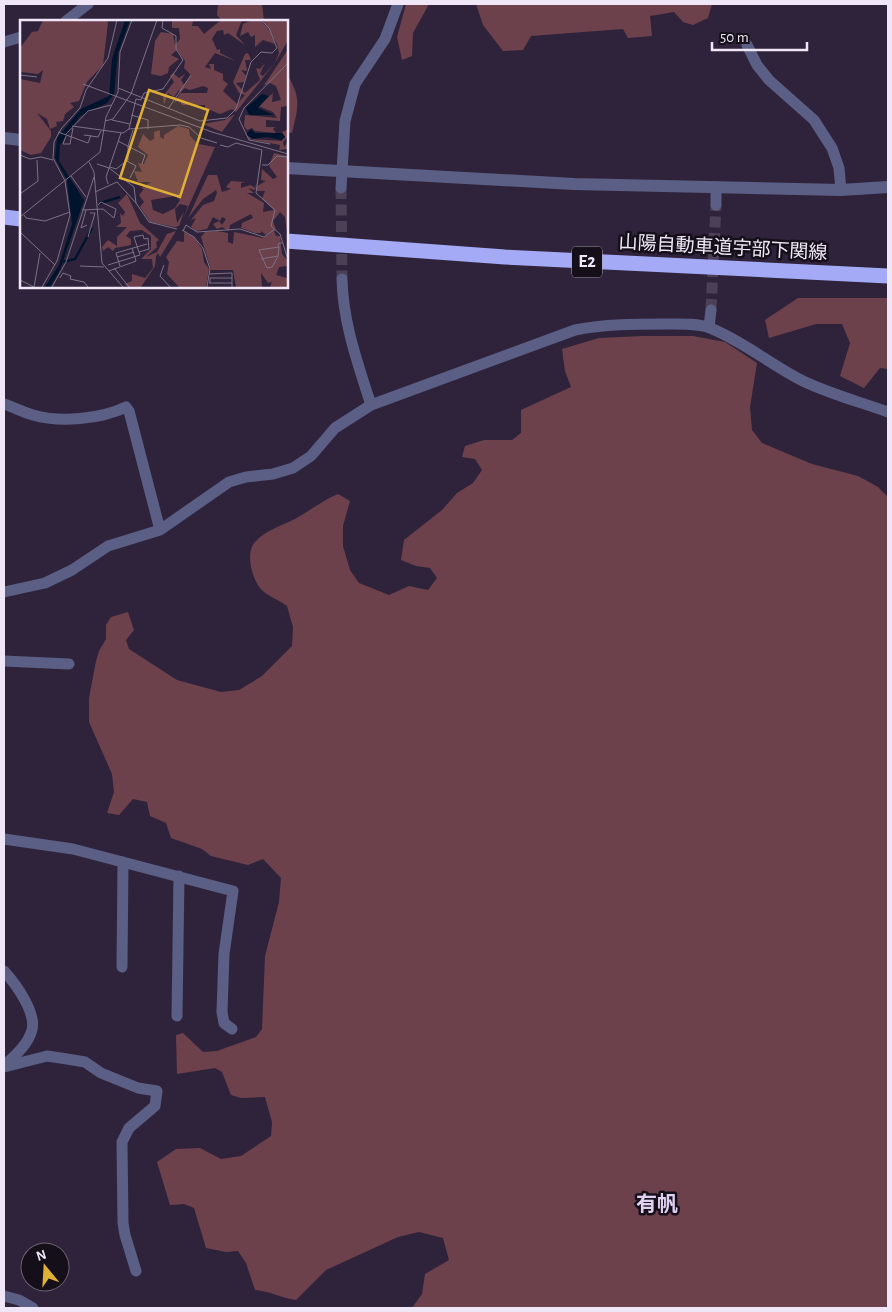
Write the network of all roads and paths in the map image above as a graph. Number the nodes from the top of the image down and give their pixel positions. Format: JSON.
{"nodes":[{"id":1,"x":88,"y":4,"type":"edge"},
{"id":2,"x":398,"y":4,"type":"edge"},
{"id":3,"x":67,"y":20,"type":"edge"},
{"id":4,"x":20,"y":37,"type":"edge"},
{"id":5,"x":4,"y":42,"type":"edge"},
{"id":6,"x":747,"y":45,"type":"dead end"},
{"id":7,"x":4,"y":138,"type":"edge"},
{"id":8,"x":20,"y":140,"type":"edge"},
{"id":9,"x":288,"y":168,"type":"edge"},
{"id":10,"x":341,"y":172,"type":"junction"},
{"id":11,"x":888,"y":187,"type":"edge"},
{"id":12,"x":341,"y":188,"type":"tunnel mouth"},
{"id":13,"x":716,"y":188,"type":"junction"},
{"id":14,"x":841,"y":190,"type":"junction"},
{"id":15,"x":716,"y":204,"type":"tunnel mouth"},
{"id":16,"x":4,"y":217,"type":"edge"},
{"id":17,"x":20,"y":219,"type":"edge"},
{"id":18,"x":288,"y":241,"type":"edge"},
{"id":19,"x":888,"y":276,"type":"edge"},
{"id":20,"x":342,"y":279,"type":"tunnel mouth"},
{"id":21,"x":711,"y":310,"type":"tunnel mouth"},
{"id":22,"x":709,"y":327,"type":"junction"},
{"id":23,"x":4,"y":404,"type":"edge"},
{"id":24,"x":371,"y":405,"type":"junction"},
{"id":25,"x":888,"y":412,"type":"edge"},
{"id":26,"x":160,"y":530,"type":"junction"},
{"id":27,"x":4,"y":592,"type":"edge"},
{"id":28,"x":4,"y":661,"type":"edge"},
{"id":29,"x":68,"y":664,"type":"dead end"},
{"id":30,"x":4,"y":839,"type":"edge"},
{"id":31,"x":123,"y":862,"type":"junction"},
{"id":32,"x":179,"y":876,"type":"junction"},
{"id":33,"x":122,"y":967,"type":"dead end"},
{"id":34,"x":4,"y":971,"type":"edge"},
{"id":35,"x":177,"y":1016,"type":"dead end"},
{"id":36,"x":232,"y":1029,"type":"dead end"},
{"id":37,"x":4,"y":1067,"type":"edge"},
{"id":38,"x":136,"y":1271,"type":"dead end"},
{"id":39,"x":4,"y":1296,"type":"edge"},
{"id":40,"x":33,"y":1308,"type":"edge"}],
"edges":[{"from":1,"to":3,"type":"street"},
{"from":2,"to":10,"type":"street"},
{"from":4,"to":5,"type":"street"},
{"from":6,"to":14,"type":"street"},
{"from":7,"to":8,"type":"street"},
{"from":9,"to":10,"type":"street"},
{"from":10,"to":12,"type":"street"},
{"from":10,"to":13,"type":"street"},
{"from":11,"to":14,"type":"street"},
{"from":13,"to":14,"type":"street"},
{"from":13,"to":15,"type":"street"},
{"from":16,"to":17,"type":"highway"},
{"from":18,"to":19,"type":"highway","name":"山陽自動車道宇部下関線","number":"E2"},
{"from":20,"to":24,"type":"street"},
{"from":21,"to":22,"type":"street"},
{"from":22,"to":24,"type":"street"},
{"from":22,"to":25,"type":"street"},
{"from":23,"to":26,"type":"street"},
{"from":24,"to":26,"type":"street"},
{"from":26,"to":27,"type":"street"},
{"from":28,"to":29,"type":"street"},
{"from":30,"to":31,"type":"street"},
{"from":31,"to":32,"type":"street"},
{"from":31,"to":33,"type":"street"},
{"from":32,"to":35,"type":"street"},
{"from":32,"to":36,"type":"street"},
{"from":34,"to":37,"type":"street"},
{"from":37,"to":38,"type":"street"},
{"from":39,"to":40,"type":"street"}]}
